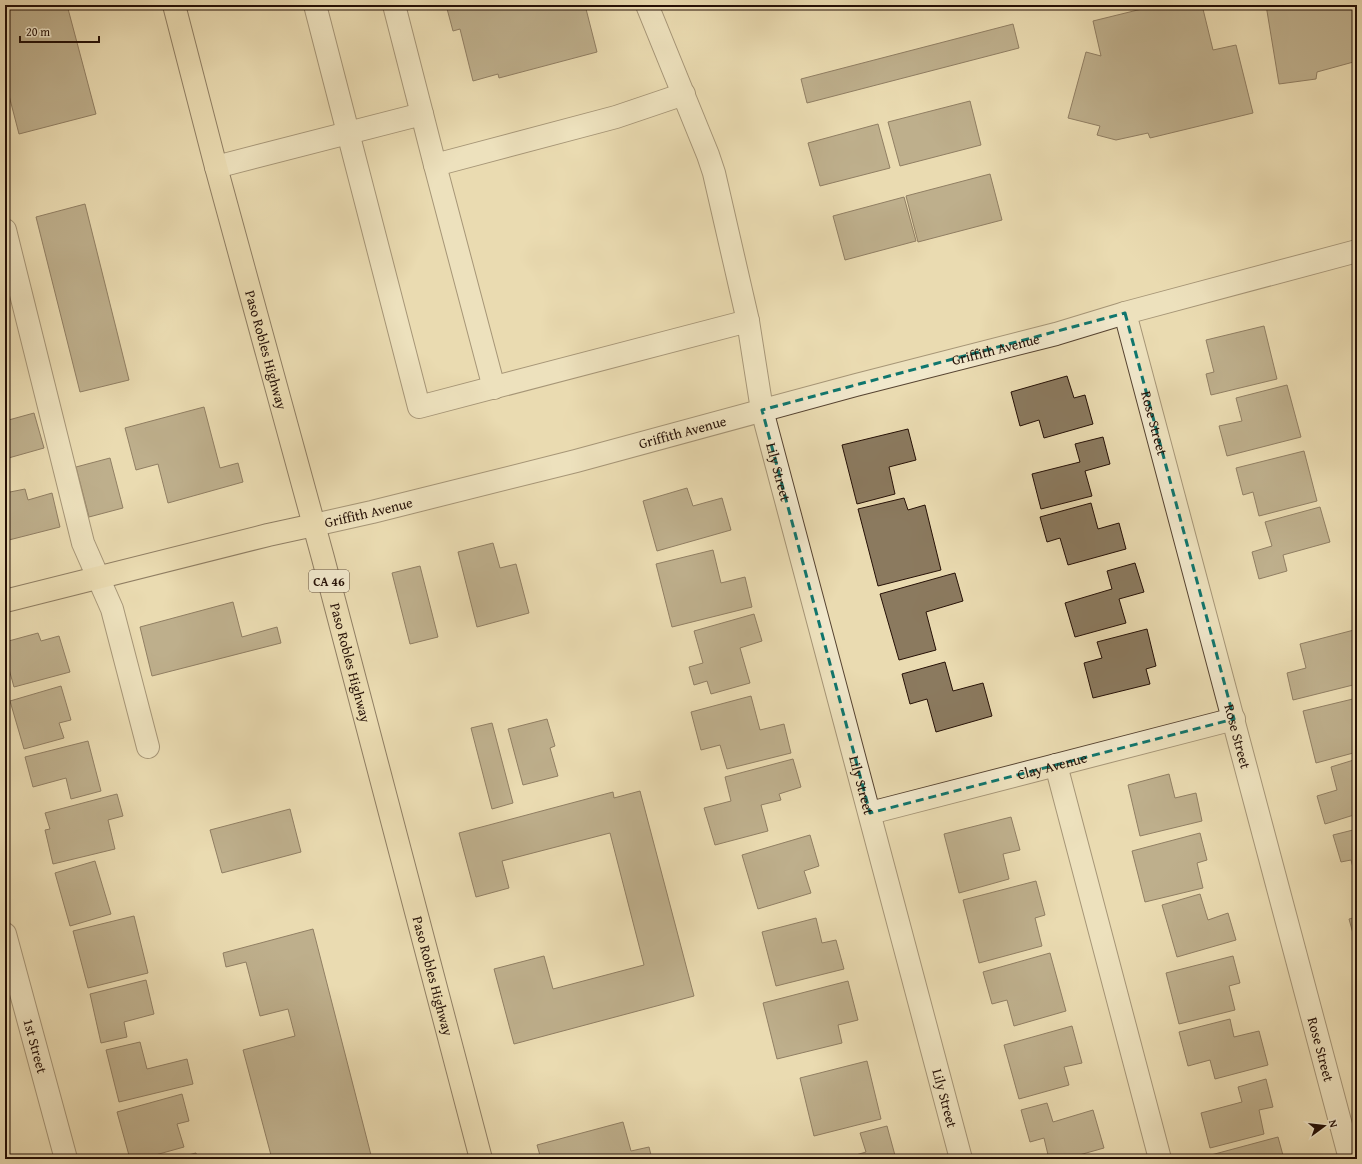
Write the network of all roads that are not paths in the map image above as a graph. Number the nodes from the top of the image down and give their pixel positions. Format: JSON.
{"nodes":[{"id":1,"x":174,"y":5,"type":"edge"},
{"id":2,"x":315,"y":5,"type":"edge"},
{"id":3,"x":394,"y":5,"type":"edge"},
{"id":4,"x":647,"y":5,"type":"edge"},
{"id":5,"x":684,"y":94,"type":"junction"},
{"id":6,"x":422,"y":114,"type":"junction"},
{"id":7,"x":349,"y":133,"type":"junction"},
{"id":8,"x":435,"y":165,"type":"junction"},
{"id":9,"x":216,"y":167,"type":"junction"},
{"id":10,"x":5,"y":230,"type":"edge"},
{"id":11,"x":1357,"y":251,"type":"edge"},
{"id":12,"x":1125,"y":313,"type":"junction"},
{"id":13,"x":748,"y":321,"type":"junction"},
{"id":14,"x":494,"y":388,"type":"junction"},
{"id":15,"x":762,"y":410,"type":"junction"},
{"id":16,"x":314,"y":524,"type":"junction"},
{"id":17,"x":98,"y":577,"type":"junction"},
{"id":18,"x":5,"y":600,"type":"edge"},
{"id":19,"x":1234,"y":719,"type":"junction"},
{"id":20,"x":148,"y":747,"type":"dead end"},
{"id":21,"x":1056,"y":765,"type":"junction"},
{"id":22,"x":870,"y":813,"type":"junction"},
{"id":23,"x":5,"y":934,"type":"edge"},
{"id":24,"x":66,"y":1159,"type":"edge"},
{"id":25,"x":481,"y":1159,"type":"edge"},
{"id":26,"x":962,"y":1159,"type":"edge"},
{"id":27,"x":1160,"y":1159,"type":"edge"},
{"id":28,"x":1350,"y":1159,"type":"edge"}],
"edges":[{"from":1,"to":9,"type":"main road","name":"Paso Robles Highway","number":"CA 46"},
{"from":2,"to":7,"type":"street"},
{"from":3,"to":6,"type":"street"},
{"from":4,"to":5,"type":"street","name":"Lily Street"},
{"from":5,"to":8,"type":"street"},
{"from":5,"to":13,"type":"street","name":"Lily Street"},
{"from":6,"to":7,"type":"street"},
{"from":6,"to":8,"type":"street"},
{"from":7,"to":9,"type":"street"},
{"from":7,"to":14,"type":"street"},
{"from":8,"to":14,"type":"street"},
{"from":9,"to":16,"type":"main road","name":"Paso Robles Highway","number":"CA 46"},
{"from":10,"to":17,"type":"street"},
{"from":11,"to":12,"type":"street","name":"Griffith Avenue"},
{"from":12,"to":15,"type":"street","name":"Griffith Avenue"},
{"from":12,"to":19,"type":"street","name":"Rose Street"},
{"from":13,"to":14,"type":"street"},
{"from":13,"to":15,"type":"street","name":"Lily Street"},
{"from":15,"to":16,"type":"street","name":"Griffith Avenue"},
{"from":15,"to":22,"type":"street","name":"Lily Street"},
{"from":16,"to":17,"type":"main road","name":"Griffith Avenue"},
{"from":16,"to":25,"type":"main road","name":"Paso Robles Highway","number":"CA 46"},
{"from":17,"to":18,"type":"main road","name":"Griffith Avenue"},
{"from":17,"to":20,"type":"street"},
{"from":19,"to":21,"type":"street","name":"Clay Avenue"},
{"from":19,"to":28,"type":"street","name":"Rose Street"},
{"from":21,"to":22,"type":"street","name":"Clay Avenue"},
{"from":21,"to":27,"type":"street"},
{"from":22,"to":26,"type":"street","name":"Lily Street"},
{"from":23,"to":24,"type":"street","name":"1st Street"}]}
